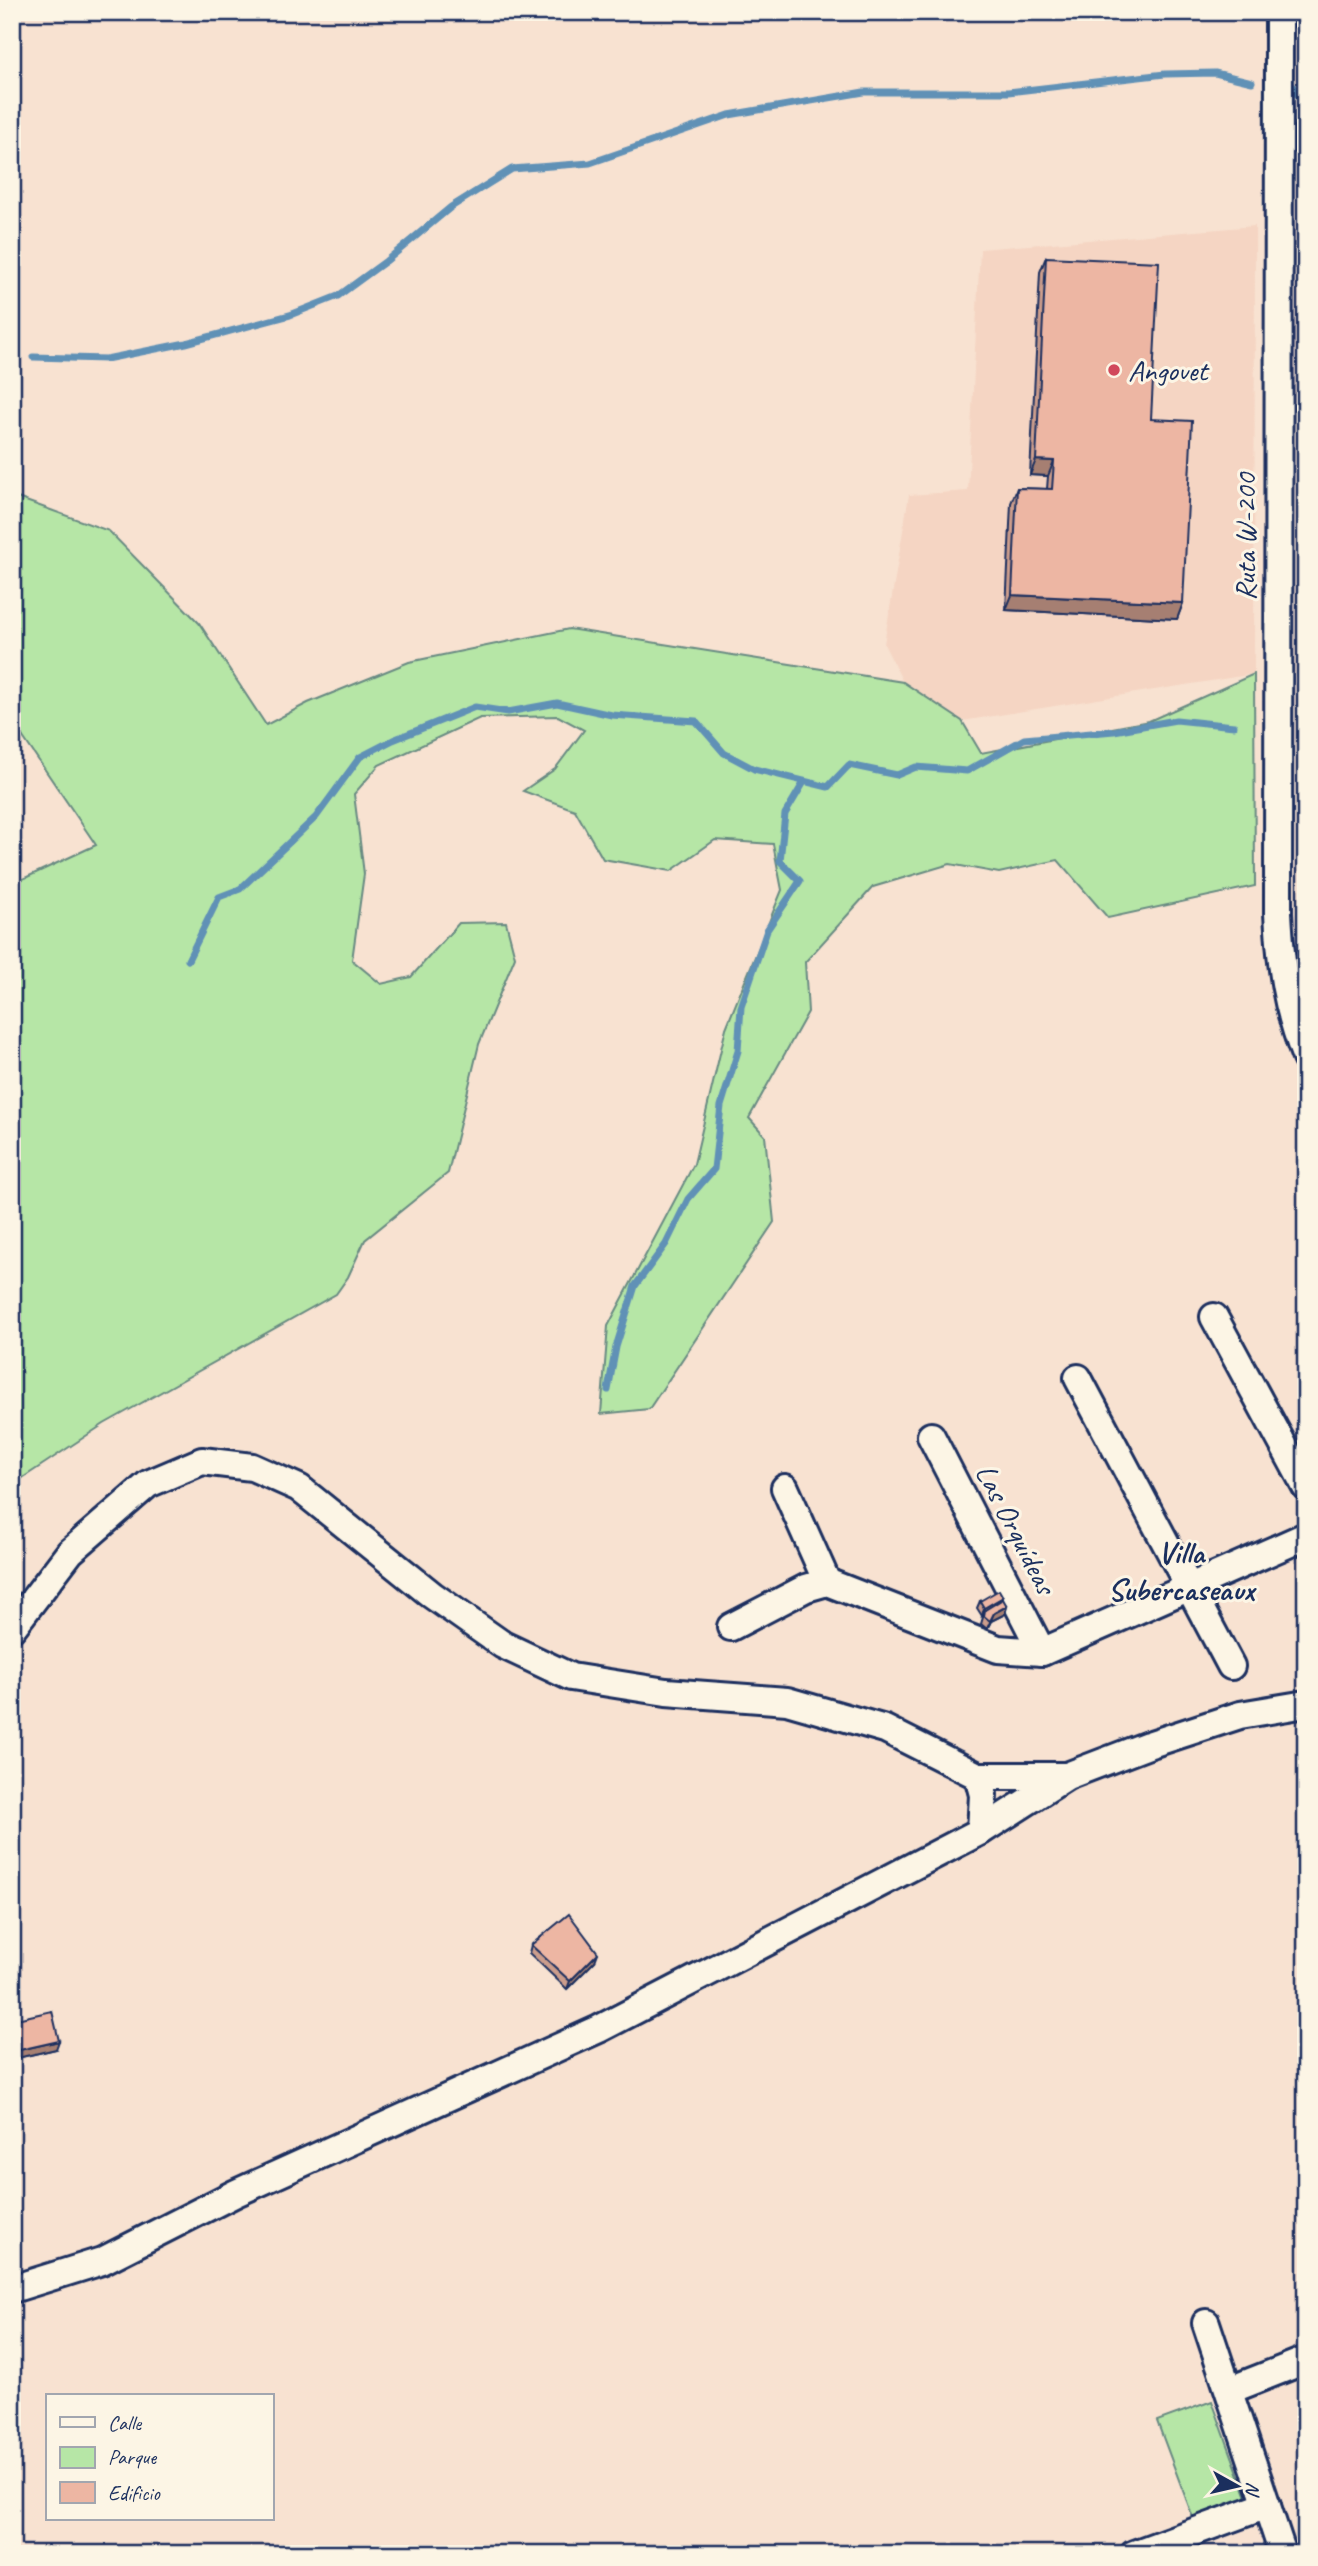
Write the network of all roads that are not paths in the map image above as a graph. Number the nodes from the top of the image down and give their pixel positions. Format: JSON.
{"nodes":[{"id":1,"x":1279,"y":12,"type":"edge"},
{"id":2,"x":1306,"y":1058,"type":"edge"},
{"id":3,"x":1214,"y":1317,"type":"dead end"},
{"id":4,"x":1078,"y":1378,"type":"dead end"},
{"id":5,"x":931,"y":1436,"type":"dead end"},
{"id":6,"x":1306,"y":1487,"type":"edge"},
{"id":7,"x":785,"y":1488,"type":"dead end"},
{"id":8,"x":1306,"y":1536,"type":"edge"},
{"id":9,"x":827,"y":1582,"type":"junction"},
{"id":10,"x":1191,"y":1586,"type":"junction"},
{"id":11,"x":731,"y":1627,"type":"dead end"},
{"id":12,"x":12,"y":1628,"type":"edge"},
{"id":13,"x":1042,"y":1652,"type":"junction"},
{"id":14,"x":1231,"y":1666,"type":"dead end"},
{"id":15,"x":1306,"y":1704,"type":"edge"},
{"id":16,"x":978,"y":1776,"type":"junction"},
{"id":17,"x":1068,"y":1776,"type":"junction"},
{"id":18,"x":981,"y":1831,"type":"junction"},
{"id":19,"x":12,"y":2289,"type":"edge"},
{"id":20,"x":1206,"y":2323,"type":"dead end"},
{"id":21,"x":1306,"y":2360,"type":"edge"},
{"id":22,"x":1230,"y":2390,"type":"junction"},
{"id":23,"x":1267,"y":2505,"type":"junction"},
{"id":24,"x":1134,"y":2554,"type":"edge"},
{"id":25,"x":1283,"y":2554,"type":"edge"}],
"edges":[{"from":1,"to":2,"type":"street","name":"Ruta W-200"},
{"from":3,"to":6,"type":"street"},
{"from":4,"to":10,"type":"street"},
{"from":5,"to":13,"type":"street","name":"Las Orquídeas"},
{"from":7,"to":9,"type":"street"},
{"from":8,"to":10,"type":"street"},
{"from":9,"to":11,"type":"street"},
{"from":9,"to":13,"type":"street"},
{"from":10,"to":13,"type":"street"},
{"from":10,"to":14,"type":"street"},
{"from":12,"to":16,"type":"street"},
{"from":15,"to":17,"type":"street"},
{"from":16,"to":17,"type":"street"},
{"from":16,"to":18,"type":"street"},
{"from":17,"to":18,"type":"street"},
{"from":18,"to":19,"type":"street"},
{"from":20,"to":22,"type":"street"},
{"from":21,"to":22,"type":"street"},
{"from":22,"to":23,"type":"street"},
{"from":23,"to":24,"type":"street"},
{"from":23,"to":25,"type":"street"}]}
